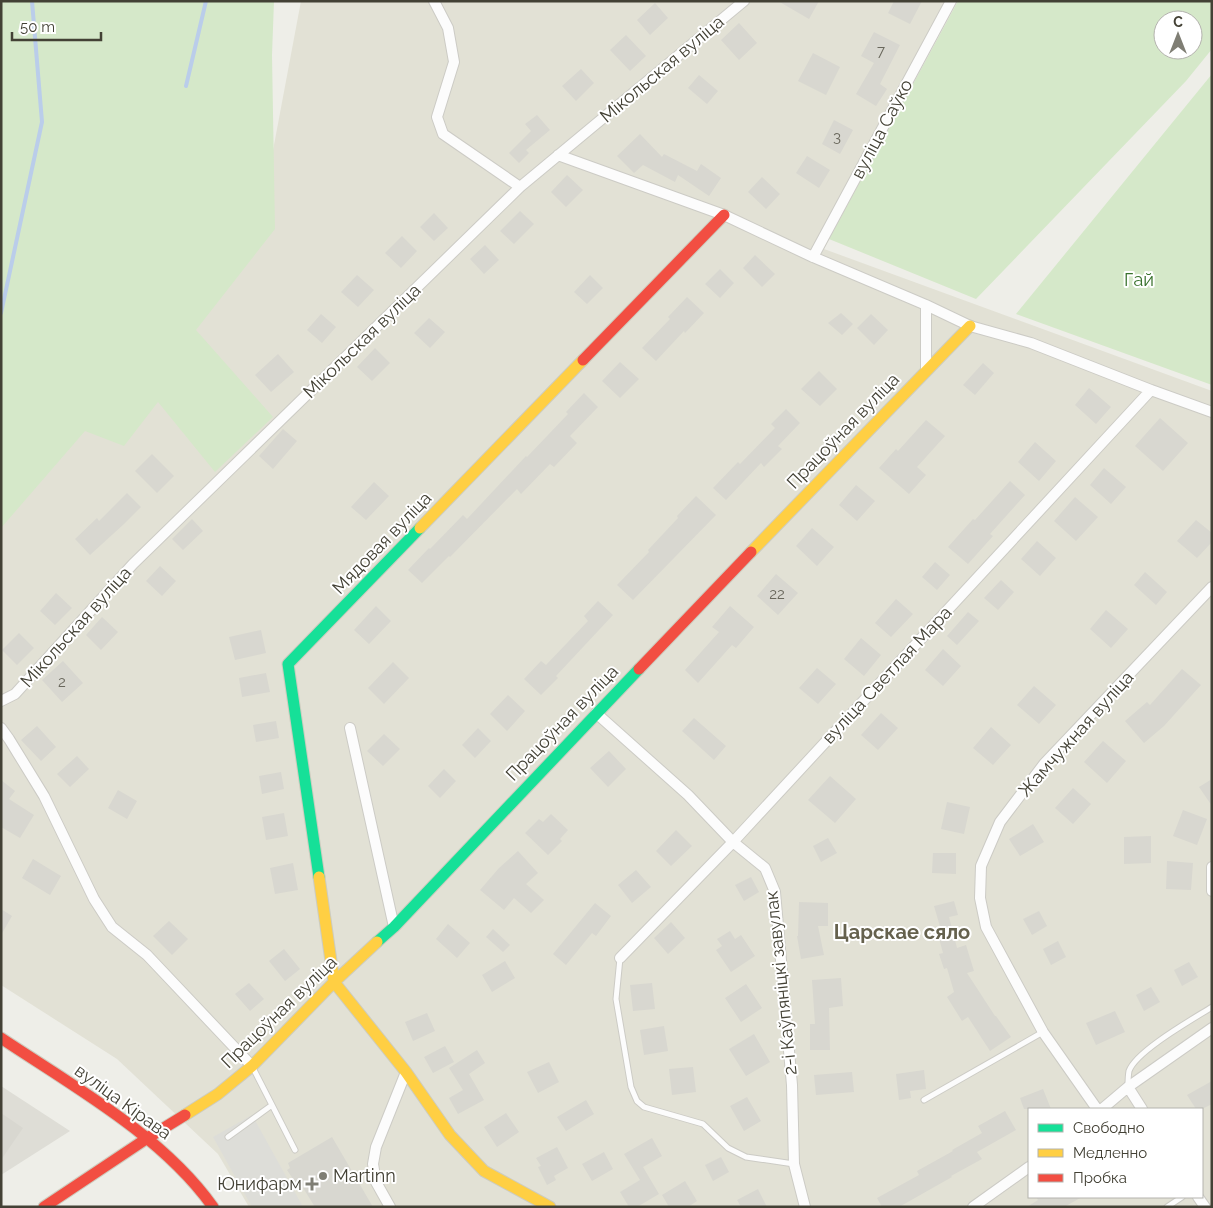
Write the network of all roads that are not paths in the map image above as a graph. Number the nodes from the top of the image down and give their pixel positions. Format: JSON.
{"nodes":[{"id":1,"x":434,"y":1,"type":"edge"},
{"id":2,"x":727,"y":1,"type":"edge"},
{"id":3,"x":744,"y":1,"type":"edge"},
{"id":4,"x":951,"y":1,"type":"edge"},
{"id":5,"x":734,"y":10,"type":"junction"},
{"id":6,"x":558,"y":155,"type":"junction"},
{"id":7,"x":520,"y":187,"type":"junction"},
{"id":8,"x":724,"y":215,"type":"junction"},
{"id":9,"x":814,"y":257,"type":"junction"},
{"id":10,"x":926,"y":305,"type":"junction"},
{"id":11,"x":970,"y":326,"type":"junction"},
{"id":12,"x":926,"y":371,"type":"junction"},
{"id":13,"x":1151,"y":390,"type":"junction"},
{"id":14,"x":1212,"y":412,"type":"edge"},
{"id":15,"x":1212,"y":587,"type":"edge"},
{"id":16,"x":1,"y":701,"type":"edge"},
{"id":17,"x":596,"y":713,"type":"junction"},
{"id":18,"x":1,"y":728,"type":"edge"},
{"id":19,"x":350,"y":728,"type":"dead end"},
{"id":20,"x":734,"y":842,"type":"junction"},
{"id":21,"x":1212,"y":867,"type":"edge"},
{"id":22,"x":1212,"y":891,"type":"edge"},
{"id":23,"x":394,"y":927,"type":"junction"},
{"id":24,"x":620,"y":958,"type":"joint"},
{"id":25,"x":334,"y":982,"type":"junction"},
{"id":26,"x":1212,"y":1007,"type":"edge"},
{"id":27,"x":1212,"y":1028,"type":"edge"},
{"id":28,"x":1043,"y":1032,"type":"junction"},
{"id":29,"x":1,"y":1038,"type":"edge"},
{"id":30,"x":252,"y":1066,"type":"junction"},
{"id":31,"x":406,"y":1072,"type":"junction"},
{"id":32,"x":1128,"y":1087,"type":"junction"},
{"id":33,"x":924,"y":1100,"type":"dead end"},
{"id":34,"x":272,"y":1105,"type":"junction"},
{"id":35,"x":1096,"y":1108,"type":"edge"},
{"id":36,"x":1103,"y":1108,"type":"edge"},
{"id":37,"x":1141,"y":1108,"type":"edge"},
{"id":38,"x":228,"y":1137,"type":"dead end"},
{"id":39,"x":146,"y":1139,"type":"junction"},
{"id":40,"x":295,"y":1150,"type":"dead end"},
{"id":41,"x":794,"y":1164,"type":"junction"},
{"id":42,"x":1028,"y":1168,"type":"edge"},
{"id":43,"x":1180,"y":1198,"type":"edge"},
{"id":44,"x":44,"y":1207,"type":"edge"},
{"id":45,"x":213,"y":1207,"type":"edge"},
{"id":46,"x":390,"y":1207,"type":"edge"},
{"id":47,"x":550,"y":1207,"type":"edge"},
{"id":48,"x":805,"y":1207,"type":"edge"},
{"id":49,"x":973,"y":1207,"type":"edge"},
{"id":50,"x":1167,"y":1207,"type":"edge"}],
"edges":[{"from":1,"to":7,"type":"street"},
{"from":2,"to":5,"type":"street"},
{"from":3,"to":5,"type":"street","name":"Мікольская вуліца"},
{"from":4,"to":9,"type":"street","name":"вуліца Саўко"},
{"from":5,"to":6,"type":"street","name":"Мікольская вуліца"},
{"from":6,"to":7,"type":"street","name":"Мікольская вуліца"},
{"from":6,"to":8,"type":"street"},
{"from":7,"to":16,"type":"street","name":"Мікольская вуліца"},
{"from":8,"to":9,"type":"street"},
{"from":8,"to":25,"type":"street","name":"Мядовая вуліца"},
{"from":9,"to":10,"type":"street"},
{"from":10,"to":11,"type":"street"},
{"from":10,"to":12,"type":"street","name":"Працоўная вуліца"},
{"from":11,"to":12,"type":"street","name":"Працоўная вуліца"},
{"from":11,"to":13,"type":"street"},
{"from":12,"to":17,"type":"street","name":"Працоўная вуліца"},
{"from":13,"to":14,"type":"street"},
{"from":13,"to":20,"type":"street","name":"вуліца Светлая Мара"},
{"from":15,"to":28,"type":"street","name":"Жамчужная вуліца"},
{"from":17,"to":20,"type":"street","name":"2-і Каўпяніцкі завулак"},
{"from":17,"to":23,"type":"street","name":"Працоўная вуліца"},
{"from":18,"to":30,"type":"street"},
{"from":19,"to":23,"type":"street"},
{"from":20,"to":24,"type":"street","name":"вуліца Светлая Мара"},
{"from":20,"to":41,"type":"street","name":"2-і Каўпяніцкі завулак"},
{"from":21,"to":22,"type":"street"},
{"from":23,"to":25,"type":"street","name":"Працоўная вуліца"},
{"from":24,"to":41,"type":"lane"},
{"from":25,"to":30,"type":"street","name":"Працоўная вуліца"},
{"from":25,"to":31,"type":"street"},
{"from":26,"to":32,"type":"lane"},
{"from":27,"to":32,"type":"street"},
{"from":28,"to":33,"type":"lane"},
{"from":28,"to":35,"type":"street","name":"Жамчужная вуліца"},
{"from":29,"to":39,"type":"street","name":"вуліца Кірава"},
{"from":30,"to":34,"type":"lane"},
{"from":30,"to":39,"type":"street","name":"Працоўная вуліца"},
{"from":31,"to":46,"type":"street"},
{"from":31,"to":47,"type":"street"},
{"from":32,"to":36,"type":"street"},
{"from":32,"to":37,"type":"street"},
{"from":34,"to":38,"type":"lane"},
{"from":34,"to":40,"type":"lane"},
{"from":39,"to":44,"type":"street","name":"Працоўная вуліца"},
{"from":39,"to":45,"type":"street","name":"вуліца Кірава"},
{"from":41,"to":48,"type":"street","name":"2-і Каўпяніцкі завулак"},
{"from":42,"to":49,"type":"street"},
{"from":43,"to":50,"type":"lane"}]}
